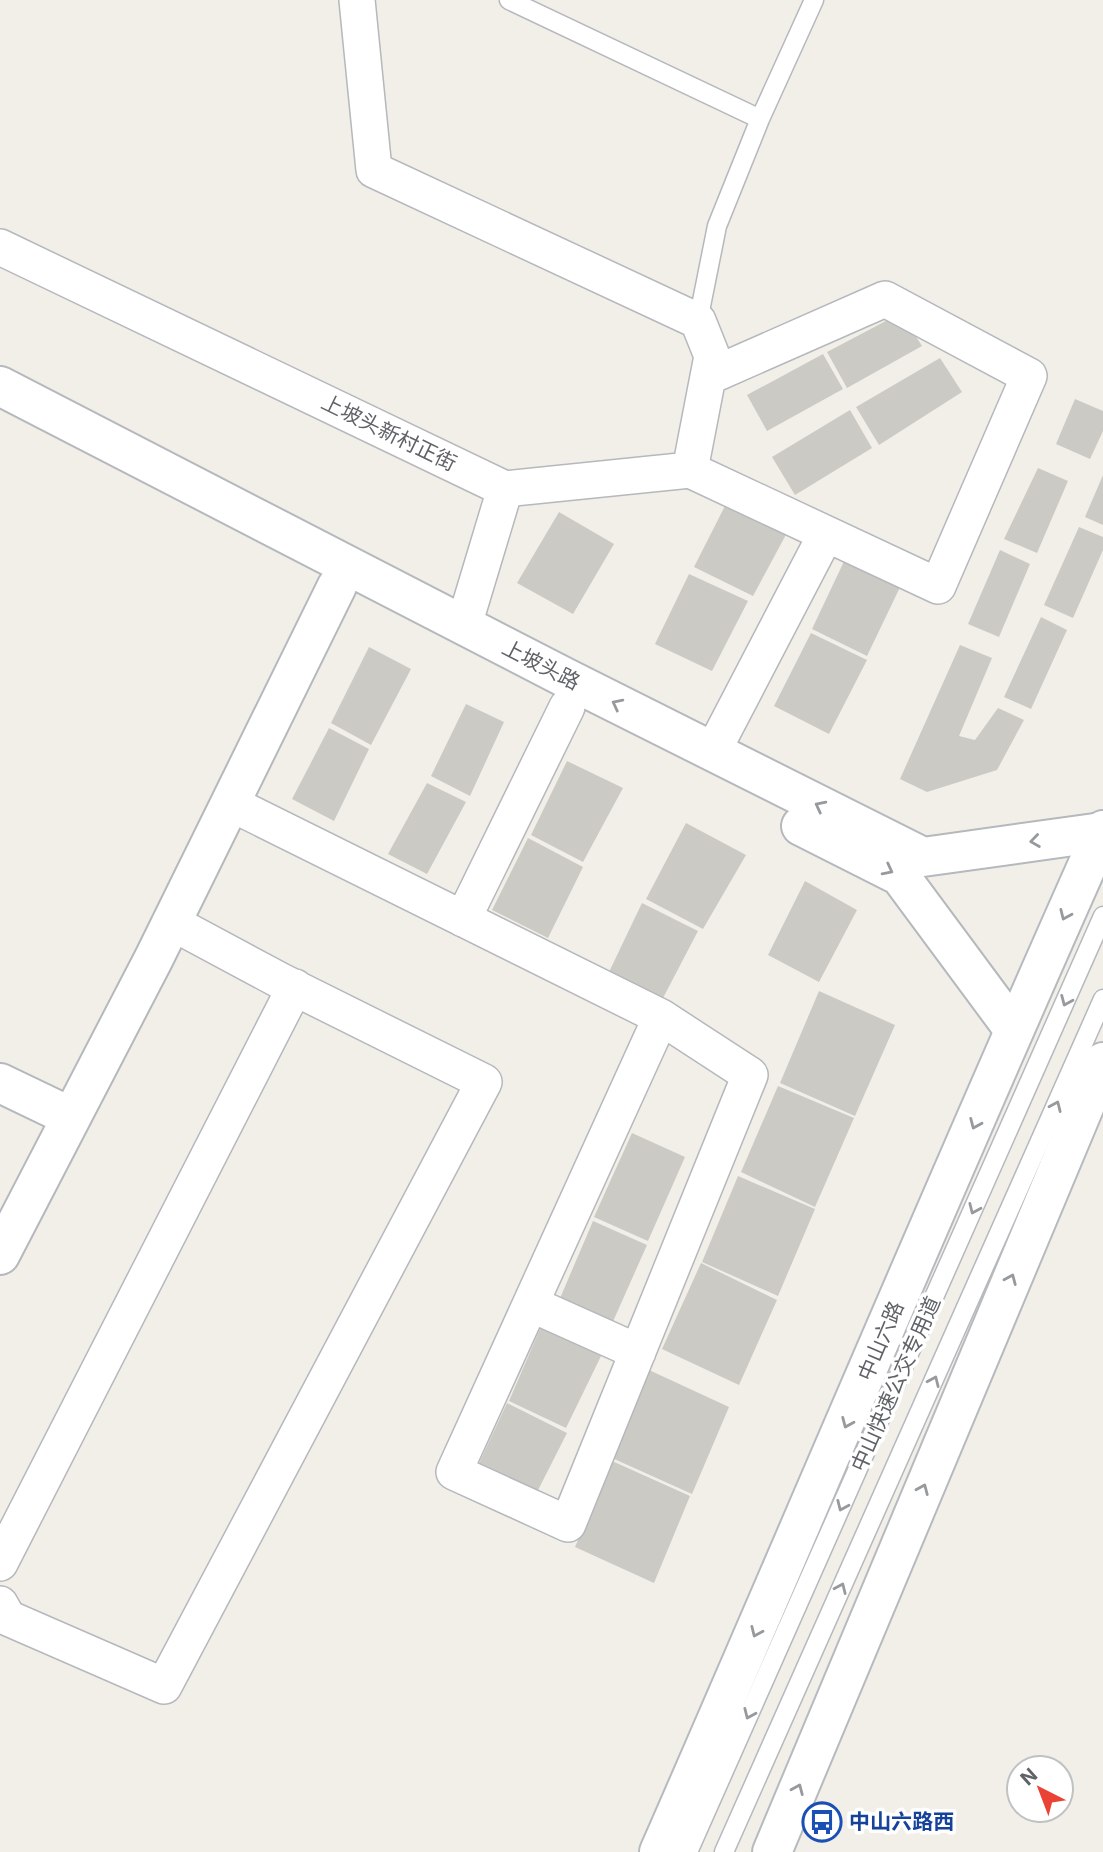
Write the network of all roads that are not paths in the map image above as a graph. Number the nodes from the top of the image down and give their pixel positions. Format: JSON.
{"nodes":[{"id":1,"x":357,"y":0,"type":"edge"},
{"id":2,"x":509,"y":0,"type":"edge"},
{"id":3,"x":814,"y":0,"type":"edge"},
{"id":4,"x":760,"y":119,"type":"junction"},
{"id":5,"x":0,"y":247,"type":"edge"},
{"id":6,"x":698,"y":321,"type":"junction"},
{"id":7,"x":710,"y":366,"type":"junction"},
{"id":8,"x":0,"y":386,"type":"edge"},
{"id":9,"x":0,"y":412,"type":"edge"},
{"id":10,"x":690,"y":470,"type":"junction"},
{"id":11,"x":505,"y":489,"type":"junction"},
{"id":12,"x":826,"y":534,"type":"junction"},
{"id":13,"x":337,"y":586,"type":"junction"},
{"id":14,"x":464,"y":625,"type":"junction"},
{"id":15,"x":567,"y":706,"type":"junction"},
{"id":16,"x":713,"y":751,"type":"junction"},
{"id":17,"x":230,"y":803,"type":"junction"},
{"id":18,"x":1103,"y":831,"type":"edge"},
{"id":19,"x":1103,"y":916,"type":"edge"},
{"id":20,"x":463,"y":919,"type":"junction"},
{"id":21,"x":171,"y":922,"type":"junction"},
{"id":22,"x":295,"y":987,"type":"junction"},
{"id":23,"x":1103,"y":999,"type":"edge"},
{"id":24,"x":661,"y":1017,"type":"junction"},
{"id":25,"x":1014,"y":1030,"type":"junction"},
{"id":26,"x":1103,"y":1062,"type":"edge"},
{"id":27,"x":0,"y":1083,"type":"edge"},
{"id":28,"x":71,"y":1117,"type":"junction"},
{"id":29,"x":0,"y":1255,"type":"edge"},
{"id":30,"x":530,"y":1304,"type":"junction"},
{"id":31,"x":638,"y":1352,"type":"junction"},
{"id":32,"x":0,"y":1563,"type":"edge"},
{"id":33,"x":0,"y":1604,"type":"edge"},
{"id":34,"x":659,"y":1852,"type":"edge"},
{"id":35,"x":688,"y":1852,"type":"edge"},
{"id":36,"x":723,"y":1852,"type":"edge"},
{"id":37,"x":772,"y":1852,"type":"edge"}],
"edges":[{"from":1,"to":6,"type":"street"},
{"from":2,"to":4,"type":"lane"},
{"from":3,"to":4,"type":"lane"},
{"from":4,"to":6,"type":"lane"},
{"from":5,"to":11,"type":"street","name":"上坡头新村正街"},
{"from":6,"to":7,"type":"street"},
{"from":7,"to":10,"type":"street"},
{"from":7,"to":12,"type":"street"},
{"from":8,"to":14,"type":"street","name":"上坡头路"},
{"from":9,"to":13,"type":"street","name":"上坡头路"},
{"from":10,"to":11,"type":"street"},
{"from":10,"to":12,"type":"street"},
{"from":11,"to":14,"type":"street"},
{"from":12,"to":16,"type":"street"},
{"from":13,"to":15,"type":"street","name":"上坡头路"},
{"from":13,"to":17,"type":"street"},
{"from":16,"to":14,"type":"street","name":"上坡头路","one_way":true},
{"from":15,"to":20,"type":"street"},
{"from":15,"to":25,"type":"street","name":"上坡头路","one_way":true},
{"from":18,"to":16,"type":"street","name":"上坡头路","one_way":true},
{"from":17,"to":20,"type":"street"},
{"from":17,"to":21,"type":"street"},
{"from":18,"to":25,"type":"street","name":"中山六路","one_way":true},
{"from":19,"to":35,"type":"lane","name":"中山快速公交专用道","one_way":true},
{"from":20,"to":24,"type":"street"},
{"from":21,"to":22,"type":"street"},
{"from":21,"to":28,"type":"street"},
{"from":22,"to":32,"type":"street"},
{"from":22,"to":33,"type":"street"},
{"from":36,"to":23,"type":"lane","name":"中山快速公交专用道","one_way":true},
{"from":24,"to":30,"type":"street"},
{"from":24,"to":31,"type":"street"},
{"from":25,"to":34,"type":"street","name":"中山六路","one_way":true},
{"from":37,"to":26,"type":"street","one_way":true},
{"from":27,"to":28,"type":"street"},
{"from":28,"to":29,"type":"street"},
{"from":30,"to":31,"type":"street"},
{"from":30,"to":31,"type":"street"}]}
